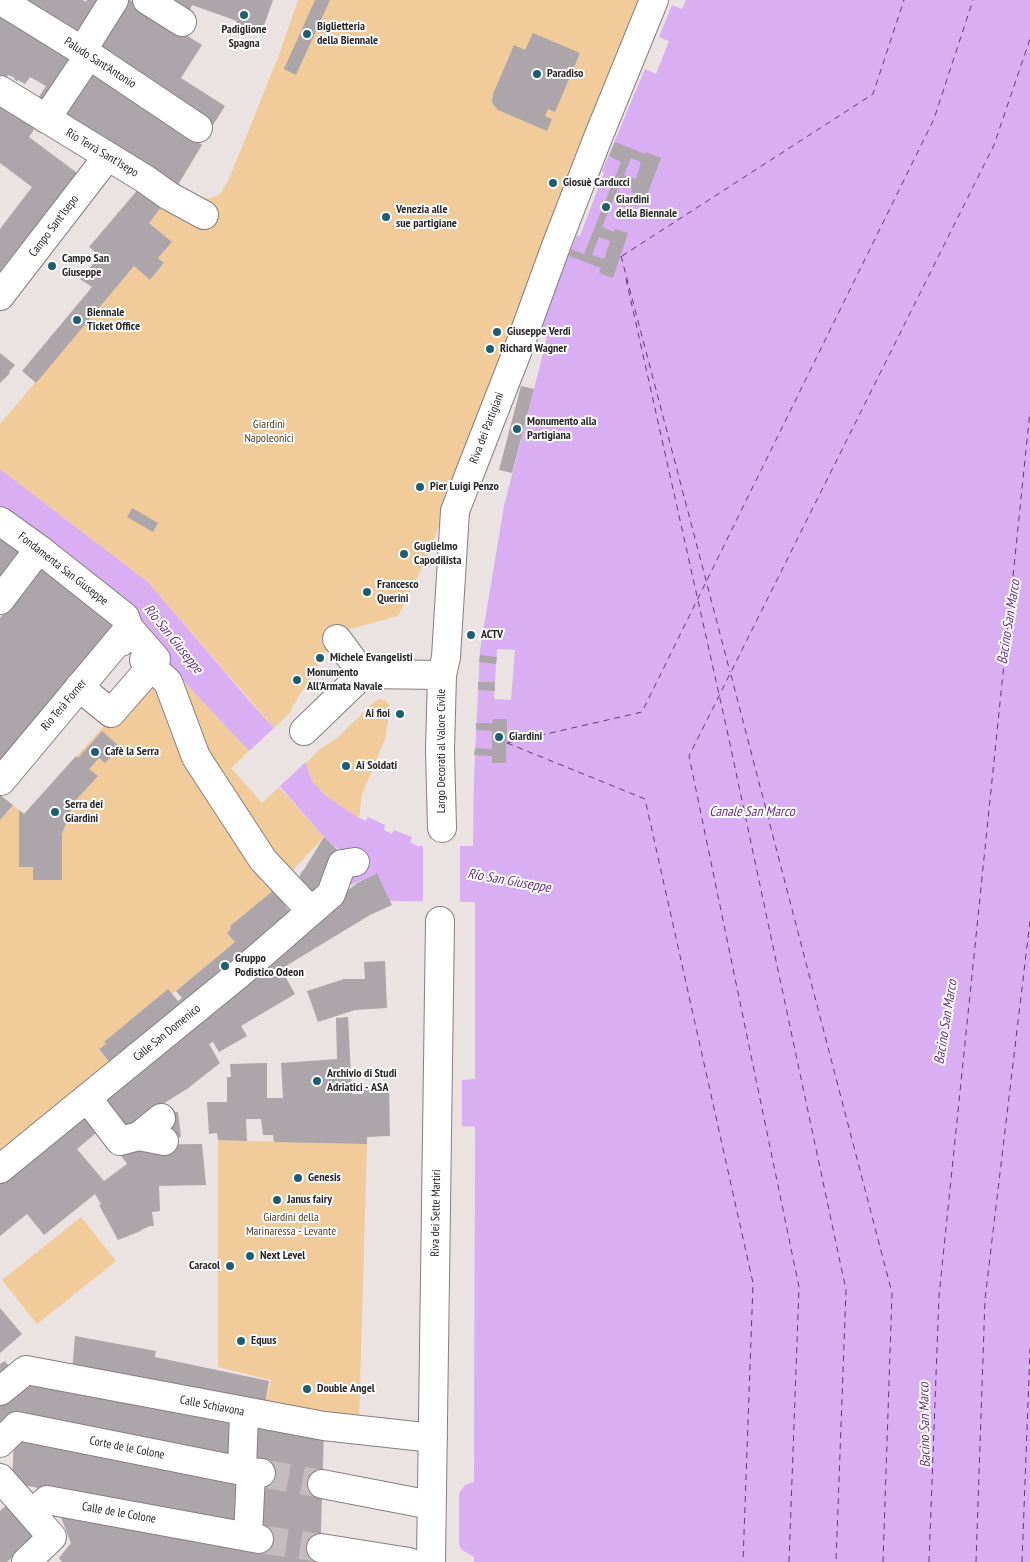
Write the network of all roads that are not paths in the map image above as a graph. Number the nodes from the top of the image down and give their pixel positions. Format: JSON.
{"nodes":[{"id":1,"x":0,"y":0,"type":"edge"},
{"id":2,"x":114,"y":0,"type":"edge"},
{"id":3,"x":147,"y":0,"type":"edge"},
{"id":4,"x":654,"y":0,"type":"edge"},
{"id":5,"x":182,"y":22,"type":"dead end"},
{"id":6,"x":86,"y":53,"type":"junction"},
{"id":7,"x":0,"y":90,"type":"edge"},
{"id":8,"x":46,"y":119,"type":"junction"},
{"id":9,"x":198,"y":128,"type":"dead end"},
{"id":10,"x":108,"y":156,"type":"junction"},
{"id":11,"x":204,"y":215,"type":"dead end"},
{"id":12,"x":0,"y":296,"type":"edge"},
{"id":13,"x":0,"y":521,"type":"edge"},
{"id":14,"x":39,"y":549,"type":"junction"},
{"id":15,"x":0,"y":600,"type":"edge"},
{"id":16,"x":337,"y":639,"type":"dead end"},
{"id":17,"x":140,"y":649,"type":"junction"},
{"id":18,"x":363,"y":674,"type":"junction"},
{"id":19,"x":442,"y":675,"type":"junction"},
{"id":20,"x":79,"y":687,"type":"junction"},
{"id":21,"x":304,"y":731,"type":"dead end"},
{"id":22,"x":0,"y":780,"type":"edge"},
{"id":23,"x":442,"y":828,"type":"dead end"},
{"id":24,"x":335,"y":887,"type":"joint"},
{"id":25,"x":440,"y":921,"type":"dead end"},
{"id":26,"x":87,"y":1098,"type":"junction"},
{"id":27,"x":154,"y":1132,"type":"dead end"},
{"id":28,"x":0,"y":1169,"type":"edge"},
{"id":29,"x":0,"y":1391,"type":"edge"},
{"id":30,"x":244,"y":1412,"type":"junction"},
{"id":31,"x":433,"y":1438,"type":"junction"},
{"id":32,"x":0,"y":1443,"type":"edge"},
{"id":33,"x":251,"y":1472,"type":"junction"},
{"id":34,"x":322,"y":1484,"type":"tunnel mouth"},
{"id":35,"x":2,"y":1485,"type":"edge"},
{"id":36,"x":432,"y":1504,"type":"junction"},
{"id":37,"x":32,"y":1514,"type":"junction"},
{"id":38,"x":320,"y":1548,"type":"tunnel mouth"},
{"id":39,"x":33,"y":1560,"type":"edge"},
{"id":40,"x":409,"y":1562,"type":"edge"},
{"id":41,"x":431,"y":1562,"type":"edge"}],
"edges":[{"from":1,"to":6,"type":"street","name":"Paludo Sant'Antonio"},
{"from":2,"to":6,"type":"street"},
{"from":3,"to":5,"type":"street"},
{"from":4,"to":19,"type":"street","name":"Riva dei Partigiani"},
{"from":6,"to":8,"type":"street"},
{"from":6,"to":9,"type":"street","name":"Paludo Sant'Antonio"},
{"from":7,"to":8,"type":"street","name":"Rio Terrà Sant'Isepo"},
{"from":8,"to":10,"type":"street","name":"Rio Terrà Sant'Isepo"},
{"from":10,"to":11,"type":"street","name":"Rio Terrà Sant'Isepo"},
{"from":10,"to":12,"type":"street","name":"Campo Sant'Isepo"},
{"from":13,"to":14,"type":"street","name":"Fondamenta San Giuseppe"},
{"from":14,"to":15,"type":"street"},
{"from":14,"to":17,"type":"street","name":"Fondamenta San Giuseppe"},
{"from":16,"to":18,"type":"street"},
{"from":17,"to":20,"type":"street","name":"Rio Terà Forner"},
{"from":17,"to":20,"type":"street"},
{"from":17,"to":24,"type":"street","name":"Fondamenta San Giuseppe"},
{"from":18,"to":19,"type":"street"},
{"from":18,"to":21,"type":"street"},
{"from":19,"to":23,"type":"street","name":"Largo Decorati al Valore Civile"},
{"from":20,"to":22,"type":"street","name":"Rio Terà Forner"},
{"from":24,"to":26,"type":"street","name":"Calle San Domenico"},
{"from":25,"to":31,"type":"street","name":"Riva dei Sette Martiri"},
{"from":26,"to":27,"type":"street"},
{"from":26,"to":28,"type":"street","name":"Calle San Domenico"},
{"from":29,"to":30,"type":"street","name":"Calle Schiavona"},
{"from":30,"to":31,"type":"street","name":"Calle Schiavona"},
{"from":30,"to":33,"type":"street"},
{"from":31,"to":36,"type":"street","name":"Riva dei Sette Martiri"},
{"from":32,"to":33,"type":"street","name":"Corte de le Colone"},
{"from":33,"to":37,"type":"street","name":"Calle de le Colone"},
{"from":34,"to":36,"type":"street"},
{"from":35,"to":37,"type":"street"},
{"from":36,"to":41,"type":"street","name":"Riva dei Sette Martiri"},
{"from":37,"to":39,"type":"street"},
{"from":38,"to":40,"type":"street"}]}
